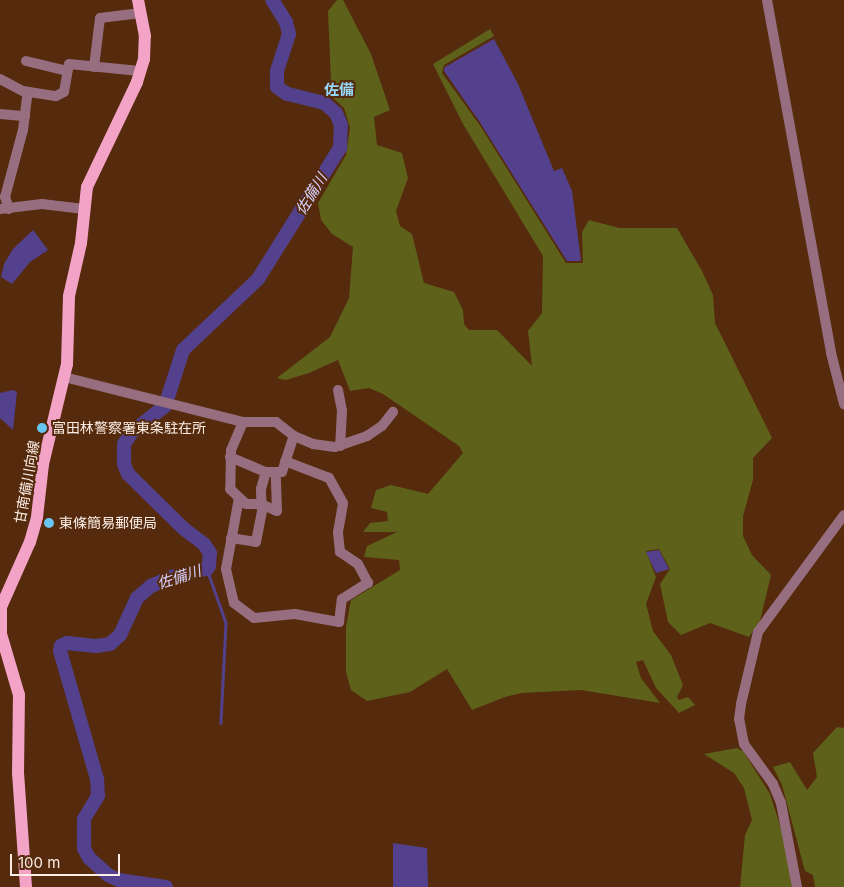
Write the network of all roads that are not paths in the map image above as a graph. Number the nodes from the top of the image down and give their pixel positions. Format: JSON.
{"nodes":[{"id":1,"x":138,"y":0,"type":"edge"},
{"id":2,"x":766,"y":0,"type":"edge"},
{"id":3,"x":141,"y":13,"type":"junction"},
{"id":4,"x":26,"y":60,"type":"dead end"},
{"id":5,"x":94,"y":67,"type":"junction"},
{"id":6,"x":67,"y":71,"type":"junction"},
{"id":7,"x":140,"y":71,"type":"junction"},
{"id":8,"x":0,"y":79,"type":"edge"},
{"id":9,"x":28,"y":92,"type":"junction"},
{"id":10,"x":0,"y":114,"type":"edge"},
{"id":11,"x":25,"y":116,"type":"junction"},
{"id":12,"x":4,"y":209,"type":"edge"},
{"id":13,"x":84,"y":209,"type":"junction"},
{"id":14,"x":64,"y":378,"type":"junction"},
{"id":15,"x":338,"y":390,"type":"dead end"},
{"id":16,"x":844,"y":404,"type":"edge"},
{"id":17,"x":393,"y":412,"type":"dead end"},
{"id":18,"x":243,"y":422,"type":"junction"},
{"id":19,"x":294,"y":436,"type":"junction"},
{"id":20,"x":340,"y":446,"type":"junction"},
{"id":21,"x":230,"y":457,"type":"junction"},
{"id":22,"x":285,"y":461,"type":"junction"},
{"id":23,"x":271,"y":473,"type":"junction"},
{"id":24,"x":239,"y":498,"type":"junction"},
{"id":25,"x":261,"y":504,"type":"junction"},
{"id":26,"x":844,"y":515,"type":"edge"},
{"id":27,"x":231,"y":538,"type":"junction"},
{"id":28,"x":26,"y":887,"type":"edge"},
{"id":29,"x":797,"y":887,"type":"edge"}],
"edges":[{"from":1,"to":3,"type":"main road","name":"甘南備川向線"},
{"from":2,"to":16,"type":"street"},
{"from":3,"to":5,"type":"street"},
{"from":3,"to":7,"type":"main road","name":"甘南備川向線"},
{"from":4,"to":6,"type":"street"},
{"from":5,"to":6,"type":"street"},
{"from":5,"to":7,"type":"street"},
{"from":6,"to":9,"type":"street"},
{"from":7,"to":13,"type":"main road","name":"甘南備川向線"},
{"from":8,"to":9,"type":"street"},
{"from":9,"to":11,"type":"street"},
{"from":10,"to":11,"type":"street"},
{"from":11,"to":12,"type":"street"},
{"from":12,"to":13,"type":"street"},
{"from":13,"to":14,"type":"main road","name":"甘南備川向線"},
{"from":14,"to":18,"type":"street"},
{"from":14,"to":28,"type":"main road","name":"甘南備川向線"},
{"from":15,"to":20,"type":"street"},
{"from":17,"to":20,"type":"street"},
{"from":18,"to":19,"type":"street"},
{"from":18,"to":21,"type":"street"},
{"from":19,"to":20,"type":"street"},
{"from":19,"to":22,"type":"street"},
{"from":21,"to":23,"type":"street"},
{"from":21,"to":24,"type":"street"},
{"from":22,"to":23,"type":"street"},
{"from":22,"to":27,"type":"street"},
{"from":23,"to":25,"type":"street"},
{"from":23,"to":25,"type":"street"},
{"from":24,"to":25,"type":"street"},
{"from":24,"to":27,"type":"street"},
{"from":25,"to":27,"type":"street"},
{"from":26,"to":29,"type":"street"}]}
